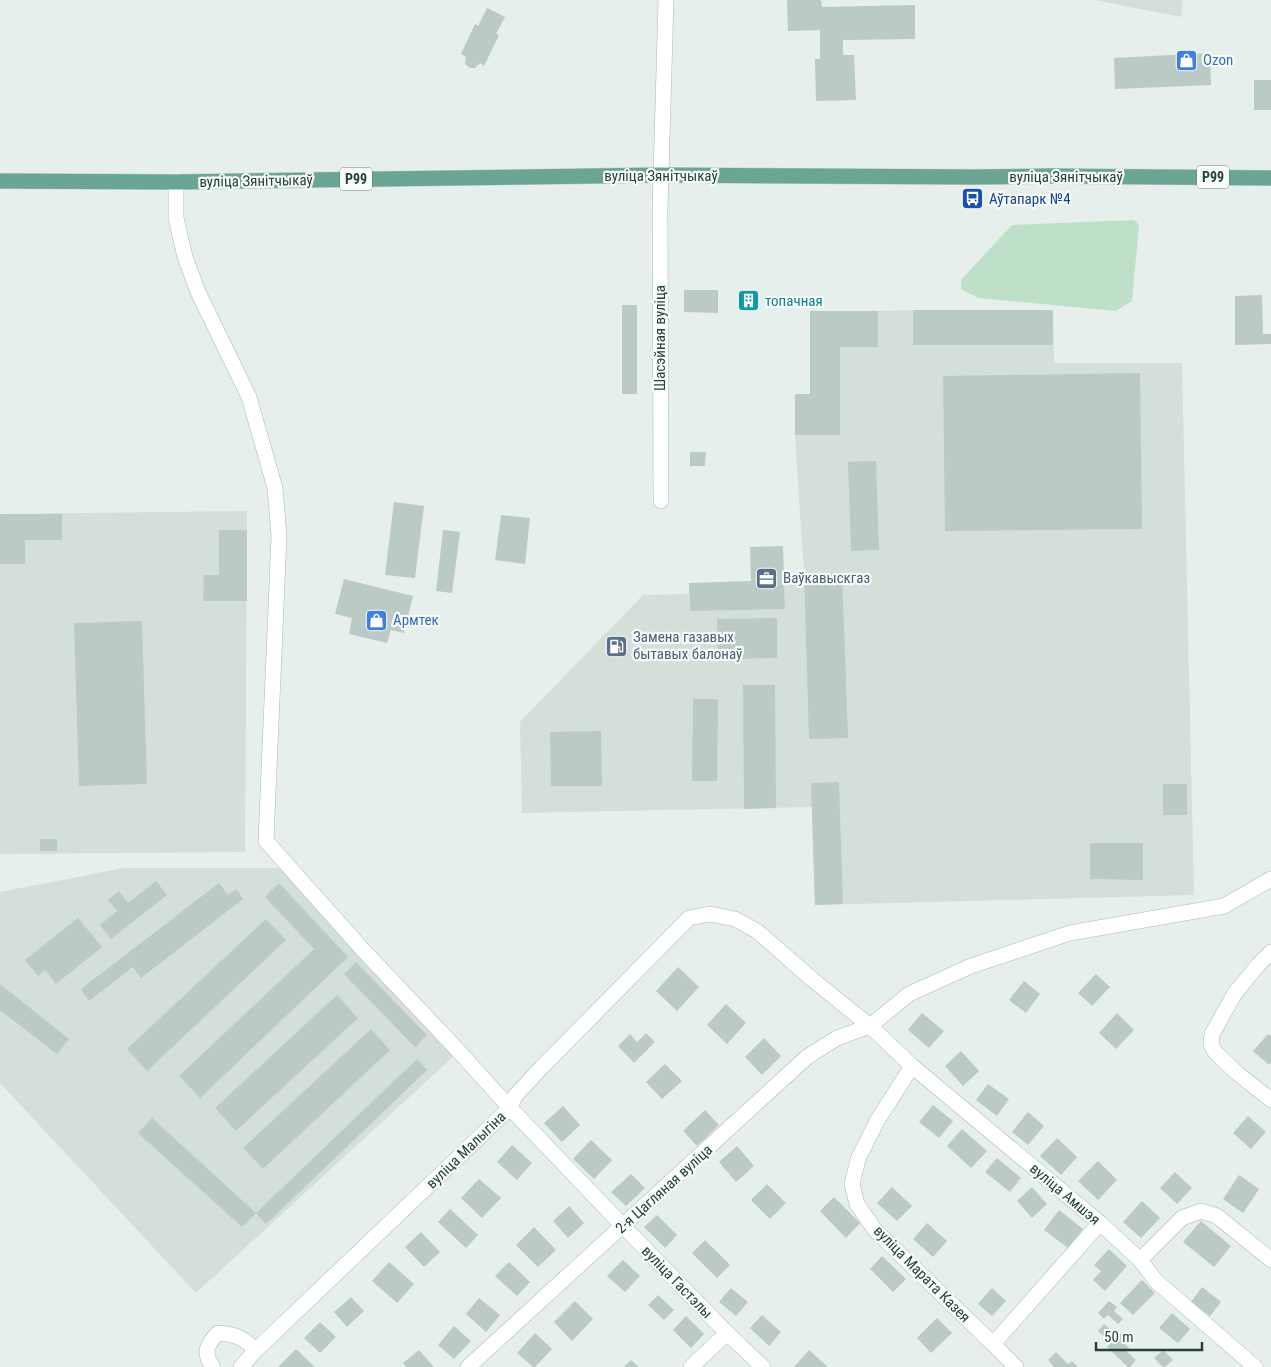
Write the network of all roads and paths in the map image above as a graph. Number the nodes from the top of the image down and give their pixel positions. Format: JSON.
{"nodes":[{"id":1,"x":666,"y":0,"type":"edge"},
{"id":2,"x":661,"y":176,"type":"junction"},
{"id":3,"x":1271,"y":178,"type":"edge"},
{"id":4,"x":0,"y":181,"type":"edge"},
{"id":5,"x":176,"y":182,"type":"junction"},
{"id":6,"x":661,"y":501,"type":"dead end"},
{"id":7,"x":1271,"y":879,"type":"edge"},
{"id":8,"x":689,"y":918,"type":"joint"},
{"id":9,"x":1271,"y":952,"type":"edge"},
{"id":10,"x":870,"y":1026,"type":"junction"},
{"id":11,"x":912,"y":1066,"type":"junction"},
{"id":12,"x":1271,"y":1100,"type":"edge"},
{"id":13,"x":510,"y":1108,"type":"junction"},
{"id":14,"x":1100,"y":1223,"type":"junction"},
{"id":15,"x":623,"y":1226,"type":"junction"},
{"id":16,"x":1140,"y":1260,"type":"junction"},
{"id":17,"x":1271,"y":1260,"type":"edge"},
{"id":18,"x":727,"y":1333,"type":"junction"},
{"id":19,"x":993,"y":1344,"type":"junction"},
{"id":20,"x":255,"y":1352,"type":"junction"},
{"id":21,"x":213,"y":1367,"type":"edge"},
{"id":22,"x":240,"y":1367,"type":"edge"},
{"id":23,"x":468,"y":1367,"type":"edge"},
{"id":24,"x":691,"y":1367,"type":"edge"},
{"id":25,"x":763,"y":1367,"type":"edge"},
{"id":26,"x":1016,"y":1367,"type":"edge"},
{"id":27,"x":1255,"y":1367,"type":"edge"}],
"edges":[{"from":1,"to":2,"type":"street","name":"Шасэйная вуліца"},
{"from":2,"to":3,"type":"main road","name":"вуліца Зянітчыкаў","number":"Р99"},
{"from":2,"to":5,"type":"main road","name":"вуліца Зянітчыкаў","number":"Р99"},
{"from":2,"to":6,"type":"street","name":"Шасэйная вуліца"},
{"from":4,"to":5,"type":"main road","name":"вуліца Зянітчыкаў","number":"Р99"},
{"from":5,"to":13,"type":"street","name":"вуліца Гастэлы"},
{"from":7,"to":10,"type":"street","name":"2-я Цагляная вуліца"},
{"from":8,"to":10,"type":"street","name":"вуліца Амшэя"},
{"from":8,"to":13,"type":"street","name":"вуліца Малыгіна"},
{"from":9,"to":12,"type":"street"},
{"from":10,"to":11,"type":"street","name":"вуліца Амшэя"},
{"from":10,"to":15,"type":"street","name":"2-я Цагляная вуліца"},
{"from":11,"to":14,"type":"street","name":"вуліца Амшэя"},
{"from":11,"to":19,"type":"street","name":"вуліца Марата Казея"},
{"from":13,"to":15,"type":"street","name":"вуліца Гастэлы"},
{"from":13,"to":20,"type":"street","name":"вуліца Малыгіна"},
{"from":14,"to":16,"type":"street","name":"вуліца Амшэя"},
{"from":14,"to":19,"type":"street"},
{"from":15,"to":18,"type":"street","name":"вуліца Гастэлы"},
{"from":15,"to":23,"type":"street","name":"2-я Цагляная вуліца"},
{"from":16,"to":17,"type":"street"},
{"from":16,"to":27,"type":"street","name":"вуліца Амшэя"},
{"from":18,"to":24,"type":"street"},
{"from":18,"to":25,"type":"street","name":"вуліца Гастэлы"},
{"from":19,"to":26,"type":"street","name":"вуліца Марата Казея"},
{"from":20,"to":21,"type":"street"},
{"from":20,"to":22,"type":"street","name":"вуліца Малыгіна"}]}
